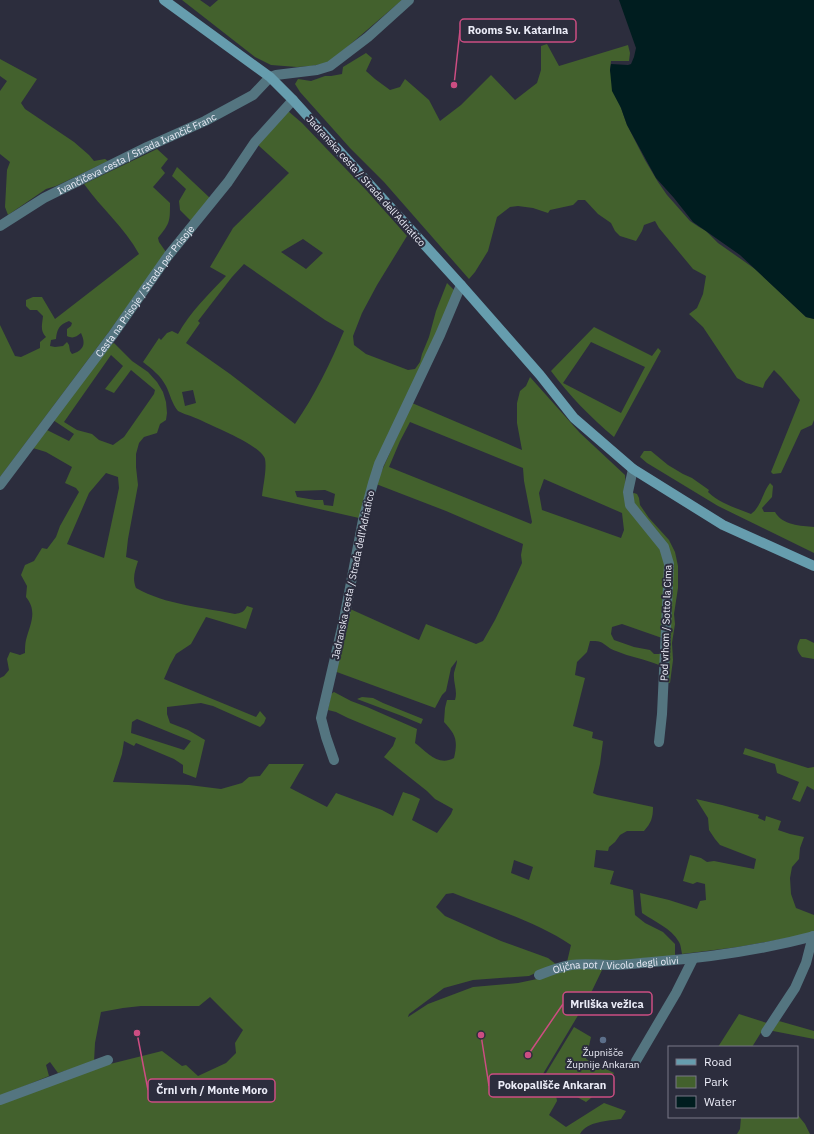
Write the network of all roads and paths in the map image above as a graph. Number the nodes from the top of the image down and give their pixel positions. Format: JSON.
{"nodes":[{"id":1,"x":164,"y":0,"type":"edge"},
{"id":2,"x":409,"y":0,"type":"edge"},
{"id":3,"x":270,"y":78,"type":"junction"},
{"id":4,"x":293,"y":100,"type":"junction"},
{"id":5,"x":0,"y":226,"type":"edge"},
{"id":6,"x":461,"y":285,"type":"junction"},
{"id":7,"x":633,"y":469,"type":"junction"},
{"id":8,"x":0,"y":485,"type":"edge"},
{"id":9,"x":814,"y":566,"type":"edge"},
{"id":10,"x":659,"y":742,"type":"dead end"},
{"id":11,"x":334,"y":760,"type":"dead end"},
{"id":12,"x":814,"y":936,"type":"edge"},
{"id":13,"x":693,"y":959,"type":"junction"},
{"id":14,"x":539,"y":975,"type":"dead end"},
{"id":15,"x":766,"y":1032,"type":"dead end"},
{"id":16,"x":108,"y":1060,"type":"dead end"},
{"id":17,"x":636,"y":1061,"type":"dead end"},
{"id":18,"x":0,"y":1100,"type":"edge"}],
"edges":[{"from":1,"to":3,"type":"main road","name":"Jadranska cesta / Strada dell'Adriatico"},
{"from":2,"to":3,"type":"street"},
{"from":3,"to":4,"type":"main road","name":"Jadranska cesta / Strada dell'Adriatico"},
{"from":3,"to":5,"type":"street","name":"Ivančičeva cesta / Strada Ivančič Franc"},
{"from":4,"to":6,"type":"main road","name":"Jadranska cesta / Strada dell'Adriatico"},
{"from":4,"to":8,"type":"street","name":"Cesta na Prisoje / Strada per Prisoje"},
{"from":6,"to":7,"type":"main road","name":"Jadranska cesta / Strada dell'Adriatico"},
{"from":6,"to":11,"type":"street","name":"Jadranska cesta / Strada dell'Adriatico"},
{"from":7,"to":9,"type":"main road","name":"Jadranska cesta / Strada dell'Adriatico"},
{"from":7,"to":10,"type":"street","name":"Pod vrhom / Sotto la Cima"},
{"from":12,"to":13,"type":"street","name":"Oljčna pot / Vicolo degli olivi"},
{"from":12,"to":15,"type":"street","name":"Oljčna pot / Vicolo degli olivi"},
{"from":13,"to":14,"type":"street","name":"Oljčna pot / Vicolo degli olivi"},
{"from":13,"to":17,"type":"street","name":"Oljčna pot / Vicolo degli olivi"},
{"from":16,"to":18,"type":"street"}]}
